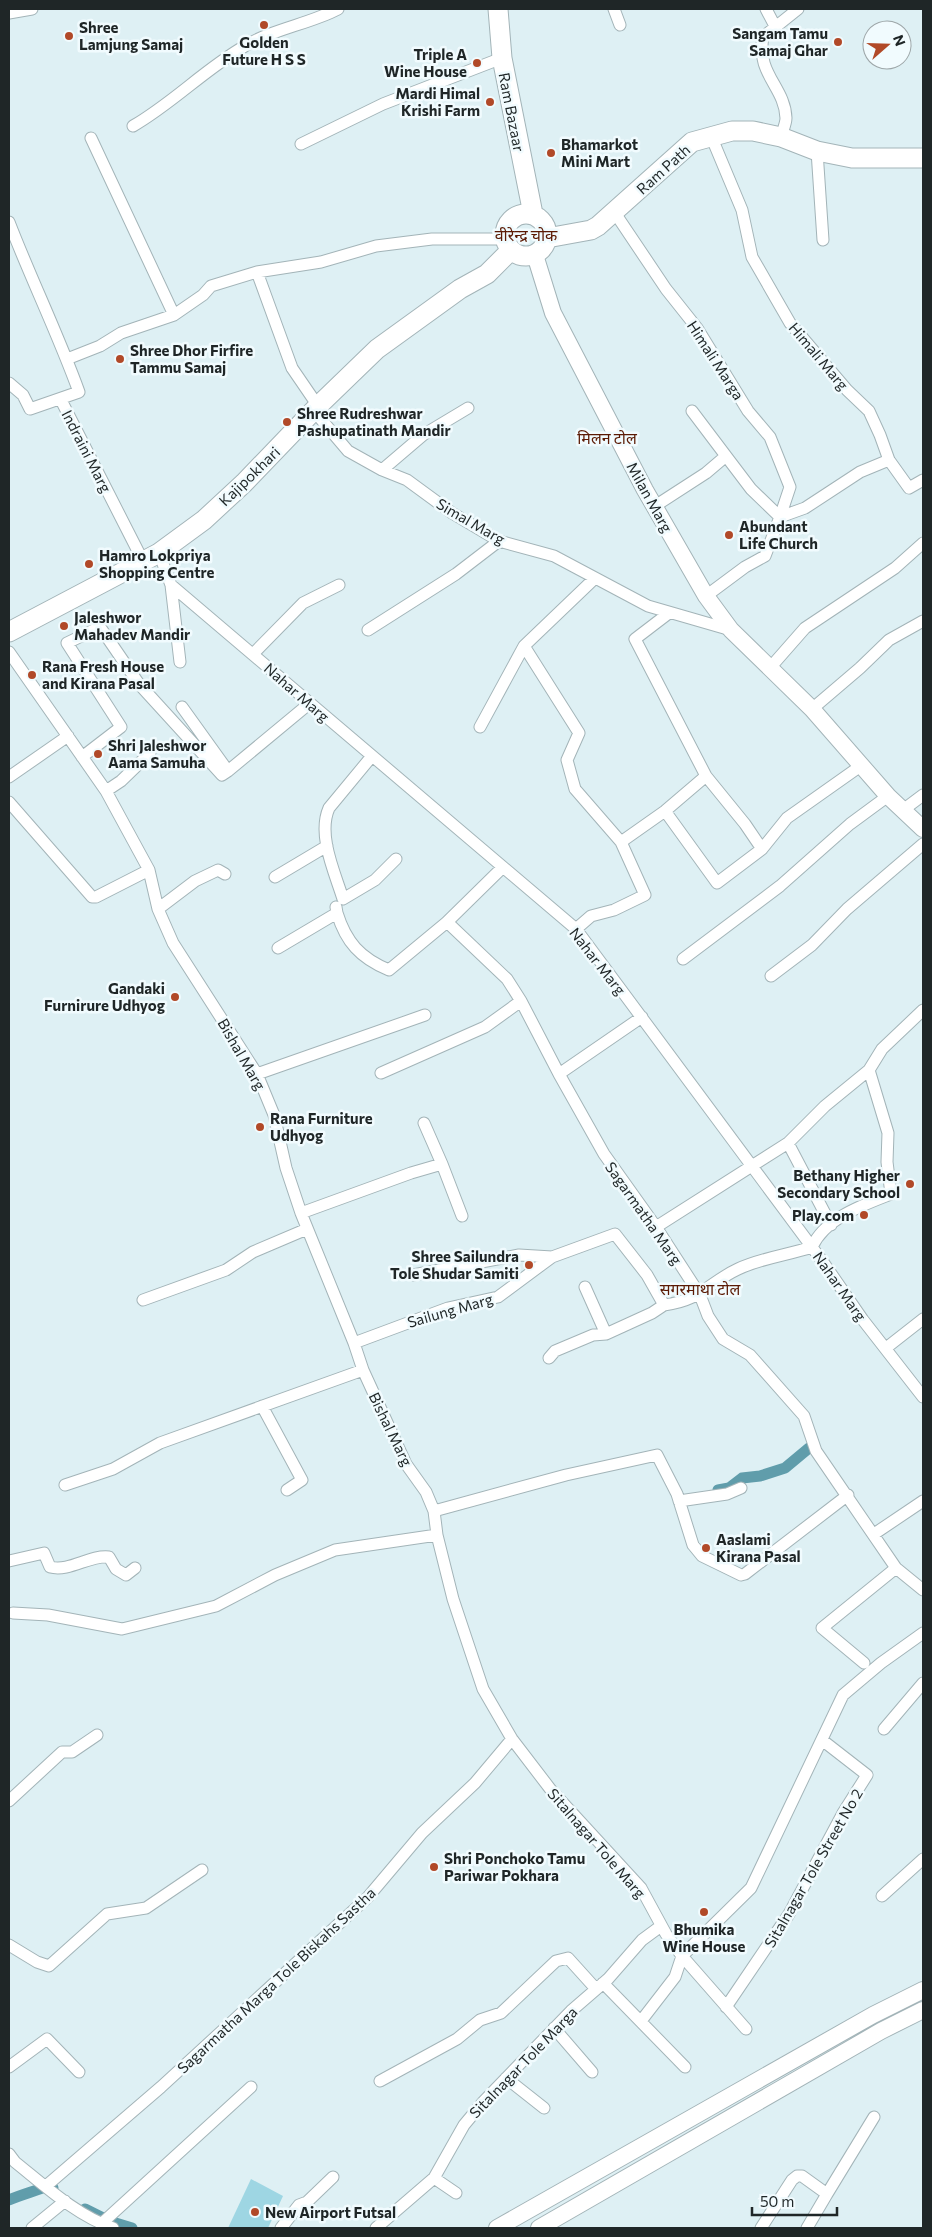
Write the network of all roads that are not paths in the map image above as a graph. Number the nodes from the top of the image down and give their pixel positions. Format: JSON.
{"nodes":[{"id":1,"x":26,"y":9,"type":"edge"},
{"id":2,"x":338,"y":9,"type":"edge"},
{"id":3,"x":498,"y":9,"type":"edge"},
{"id":4,"x":614,"y":9,"type":"edge"},
{"id":5,"x":766,"y":9,"type":"edge"},
{"id":6,"x":798,"y":9,"type":"edge"},
{"id":7,"x":9,"y":13,"type":"edge"},
{"id":8,"x":620,"y":25,"type":"dead end"},
{"id":9,"x":776,"y":28,"type":"junction"},
{"id":10,"x":502,"y":58,"type":"junction"},
{"id":11,"x":133,"y":126,"type":"dead end"},
{"id":12,"x":711,"y":136,"type":"junction"},
{"id":13,"x":781,"y":137,"type":"junction"},
{"id":14,"x":91,"y":138,"type":"dead end"},
{"id":15,"x":301,"y":144,"type":"dead end"},
{"id":16,"x":817,"y":151,"type":"junction"},
{"id":17,"x":923,"y":158,"type":"edge"},
{"id":18,"x":615,"y":213,"type":"junction"},
{"id":19,"x":533,"y":214,"type":"junction"},
{"id":20,"x":9,"y":222,"type":"edge"},
{"id":21,"x":547,"y":238,"type":"junction"},
{"id":22,"x":823,"y":240,"type":"dead end"},
{"id":23,"x":508,"y":243,"type":"junction"},
{"id":24,"x":535,"y":255,"type":"junction"},
{"id":25,"x":257,"y":272,"type":"junction"},
{"id":26,"x":174,"y":315,"type":"junction"},
{"id":27,"x":67,"y":359,"type":"junction"},
{"id":28,"x":9,"y":383,"type":"edge"},
{"id":29,"x":61,"y":400,"type":"junction"},
{"id":30,"x":316,"y":408,"type":"junction"},
{"id":31,"x":468,"y":408,"type":"dead end"},
{"id":32,"x":692,"y":411,"type":"dead end"},
{"id":33,"x":726,"y":456,"type":"junction"},
{"id":34,"x":889,"y":460,"type":"junction"},
{"id":35,"x":382,"y":470,"type":"junction"},
{"id":36,"x":923,"y":480,"type":"edge"},
{"id":37,"x":654,"y":506,"type":"junction"},
{"id":38,"x":780,"y":517,"type":"junction"},
{"id":39,"x":499,"y":541,"type":"junction"},
{"id":40,"x":923,"y":542,"type":"edge"},
{"id":41,"x":151,"y":557,"type":"junction"},
{"id":42,"x":594,"y":578,"type":"junction"},
{"id":43,"x":171,"y":585,"type":"junction"},
{"id":44,"x":339,"y":585,"type":"dead end"},
{"id":45,"x":706,"y":596,"type":"junction"},
{"id":46,"x":669,"y":613,"type":"junction"},
{"id":47,"x":923,"y":621,"type":"edge"},
{"id":48,"x":368,"y":630,"type":"dead end"},
{"id":49,"x":731,"y":630,"type":"junction"},
{"id":50,"x":9,"y":632,"type":"edge"},
{"id":51,"x":524,"y":646,"type":"junction"},
{"id":52,"x":9,"y":652,"type":"edge"},
{"id":53,"x":253,"y":654,"type":"junction"},
{"id":54,"x":180,"y":662,"type":"dead end"},
{"id":55,"x":768,"y":669,"type":"junction"},
{"id":56,"x":310,"y":703,"type":"junction"},
{"id":57,"x":182,"y":707,"type":"dead end"},
{"id":58,"x":812,"y":709,"type":"junction"},
{"id":59,"x":480,"y":727,"type":"dead end"},
{"id":60,"x":68,"y":736,"type":"junction"},
{"id":61,"x":150,"y":753,"type":"dead end"},
{"id":62,"x":372,"y":756,"type":"junction"},
{"id":63,"x":82,"y":757,"type":"junction"},
{"id":64,"x":862,"y":764,"type":"junction"},
{"id":65,"x":228,"y":771,"type":"junction"},
{"id":66,"x":706,"y":776,"type":"junction"},
{"id":67,"x":9,"y":777,"type":"edge"},
{"id":68,"x":106,"y":791,"type":"junction"},
{"id":69,"x":922,"y":794,"type":"edge"},
{"id":70,"x":888,"y":796,"type":"junction"},
{"id":71,"x":9,"y":802,"type":"edge"},
{"id":72,"x":902,"y":810,"type":"junction"},
{"id":73,"x":665,"y":811,"type":"junction"},
{"id":74,"x":923,"y":829,"type":"edge"},
{"id":75,"x":621,"y":842,"type":"junction"},
{"id":76,"x":923,"y":844,"type":"edge"},
{"id":77,"x":328,"y":846,"type":"junction"},
{"id":78,"x":762,"y":849,"type":"junction"},
{"id":79,"x":396,"y":860,"type":"dead end"},
{"id":80,"x":503,"y":868,"type":"junction"},
{"id":81,"x":149,"y":870,"type":"junction"},
{"id":82,"x":225,"y":874,"type":"dead end"},
{"id":83,"x":275,"y":877,"type":"dead end"},
{"id":84,"x":343,"y":899,"type":"junction"},
{"id":85,"x":158,"y":908,"type":"junction"},
{"id":86,"x":337,"y":912,"type":"junction"},
{"id":87,"x":446,"y":922,"type":"junction"},
{"id":88,"x":576,"y":929,"type":"junction"},
{"id":89,"x":278,"y":948,"type":"dead end"},
{"id":90,"x":683,"y":959,"type":"dead end"},
{"id":91,"x":771,"y":976,"type":"dead end"},
{"id":92,"x":521,"y":1001,"type":"junction"},
{"id":93,"x":425,"y":1015,"type":"dead end"},
{"id":94,"x":642,"y":1017,"type":"junction"},
{"id":95,"x":921,"y":1019,"type":"edge"},
{"id":96,"x":869,"y":1070,"type":"junction"},
{"id":97,"x":380,"y":1073,"type":"dead end"},
{"id":98,"x":257,"y":1074,"type":"junction"},
{"id":99,"x":559,"y":1074,"type":"junction"},
{"id":100,"x":424,"y":1123,"type":"dead end"},
{"id":101,"x":788,"y":1143,"type":"junction"},
{"id":102,"x":442,"y":1164,"type":"junction"},
{"id":103,"x":748,"y":1166,"type":"junction"},
{"id":104,"x":301,"y":1214,"type":"junction"},
{"id":105,"x":462,"y":1216,"type":"dead end"},
{"id":106,"x":831,"y":1225,"type":"junction"},
{"id":107,"x":656,"y":1227,"type":"junction"},
{"id":108,"x":307,"y":1229,"type":"junction"},
{"id":109,"x":809,"y":1248,"type":"junction"},
{"id":110,"x":552,"y":1256,"type":"junction"},
{"id":111,"x":413,"y":1275,"type":"dead end"},
{"id":112,"x":585,"y":1287,"type":"dead end"},
{"id":113,"x":700,"y":1295,"type":"junction"},
{"id":114,"x":143,"y":1300,"type":"dead end"},
{"id":115,"x":664,"y":1305,"type":"junction"},
{"id":116,"x":923,"y":1319,"type":"edge"},
{"id":117,"x":606,"y":1334,"type":"junction"},
{"id":118,"x":354,"y":1343,"type":"junction"},
{"id":119,"x":886,"y":1348,"type":"junction"},
{"id":120,"x":550,"y":1358,"type":"dead end"},
{"id":121,"x":363,"y":1370,"type":"junction"},
{"id":122,"x":923,"y":1397,"type":"edge"},
{"id":123,"x":262,"y":1406,"type":"junction"},
{"id":124,"x":65,"y":1485,"type":"dead end"},
{"id":125,"x":741,"y":1488,"type":"dead end"},
{"id":126,"x":287,"y":1490,"type":"dead end"},
{"id":127,"x":848,"y":1495,"type":"junction"},
{"id":128,"x":679,"y":1501,"type":"junction"},
{"id":129,"x":923,"y":1501,"type":"edge"},
{"id":130,"x":434,"y":1511,"type":"junction"},
{"id":131,"x":874,"y":1534,"type":"junction"},
{"id":132,"x":437,"y":1535,"type":"junction"},
{"id":133,"x":9,"y":1561,"type":"edge"},
{"id":134,"x":135,"y":1568,"type":"dead end"},
{"id":135,"x":896,"y":1568,"type":"junction"},
{"id":136,"x":923,"y":1590,"type":"edge"},
{"id":137,"x":13,"y":1613,"type":"dead end"},
{"id":138,"x":923,"y":1633,"type":"edge"},
{"id":139,"x":864,"y":1664,"type":"dead end"},
{"id":140,"x":923,"y":1683,"type":"edge"},
{"id":141,"x":884,"y":1729,"type":"dead end"},
{"id":142,"x":97,"y":1735,"type":"dead end"},
{"id":143,"x":512,"y":1739,"type":"junction"},
{"id":144,"x":822,"y":1740,"type":"junction"},
{"id":145,"x":9,"y":1801,"type":"edge"},
{"id":146,"x":923,"y":1859,"type":"edge"},
{"id":147,"x":202,"y":1870,"type":"dead end"},
{"id":148,"x":882,"y":1896,"type":"dead end"},
{"id":149,"x":661,"y":1926,"type":"junction"},
{"id":150,"x":9,"y":1945,"type":"edge"},
{"id":151,"x":682,"y":1956,"type":"junction"},
{"id":152,"x":600,"y":1986,"type":"junction"},
{"id":153,"x":923,"y":1990,"type":"edge"},
{"id":154,"x":726,"y":2007,"type":"junction"},
{"id":155,"x":923,"y":2010,"type":"edge"},
{"id":156,"x":641,"y":2021,"type":"junction"},
{"id":157,"x":554,"y":2028,"type":"junction"},
{"id":158,"x":746,"y":2029,"type":"dead end"},
{"id":159,"x":9,"y":2067,"type":"edge"},
{"id":160,"x":684,"y":2067,"type":"dead end"},
{"id":161,"x":79,"y":2072,"type":"dead end"},
{"id":162,"x":592,"y":2072,"type":"dead end"},
{"id":163,"x":506,"y":2078,"type":"junction"},
{"id":164,"x":380,"y":2081,"type":"dead end"},
{"id":165,"x":251,"y":2087,"type":"dead end"},
{"id":166,"x":544,"y":2108,"type":"dead end"},
{"id":167,"x":874,"y":2117,"type":"dead end"},
{"id":168,"x":9,"y":2154,"type":"edge"},
{"id":169,"x":333,"y":2177,"type":"dead end"},
{"id":170,"x":434,"y":2178,"type":"junction"},
{"id":171,"x":46,"y":2186,"type":"junction"},
{"id":172,"x":456,"y":2193,"type":"dead end"},
{"id":173,"x":827,"y":2194,"type":"junction"},
{"id":174,"x":65,"y":2201,"type":"junction"},
{"id":175,"x":101,"y":2224,"type":"junction"},
{"id":176,"x":32,"y":2228,"type":"edge"},
{"id":177,"x":113,"y":2228,"type":"edge"},
{"id":178,"x":281,"y":2228,"type":"edge"},
{"id":179,"x":376,"y":2228,"type":"edge"},
{"id":180,"x":497,"y":2228,"type":"edge"},
{"id":181,"x":539,"y":2228,"type":"edge"},
{"id":182,"x":761,"y":2228,"type":"edge"},
{"id":183,"x":807,"y":2228,"type":"edge"}],
"edges":[{"from":1,"to":7,"type":"street"},
{"from":2,"to":11,"type":"street"},
{"from":3,"to":10,"type":"main road","name":"Ram Bazaar"},
{"from":4,"to":8,"type":"street"},
{"from":5,"to":9,"type":"street"},
{"from":6,"to":9,"type":"street"},
{"from":9,"to":13,"type":"street"},
{"from":10,"to":15,"type":"street"},
{"from":10,"to":19,"type":"main road","name":"Ram Bazaar"},
{"from":12,"to":13,"type":"main road","name":"Ram Path"},
{"from":12,"to":18,"type":"main road","name":"Ram Path"},
{"from":12,"to":34,"type":"street","name":"Himali Marg"},
{"from":13,"to":16,"type":"main road","name":"Ram Path"},
{"from":14,"to":26,"type":"street"},
{"from":16,"to":17,"type":"main road"},
{"from":16,"to":22,"type":"street"},
{"from":18,"to":21,"type":"main road","name":"Ram Path"},
{"from":18,"to":38,"type":"street","name":"Himali Marga"},
{"from":19,"to":21,"type":"main road"},
{"from":19,"to":23,"type":"main road"},
{"from":20,"to":27,"type":"street"},
{"from":21,"to":24,"type":"main road"},
{"from":23,"to":24,"type":"main road"},
{"from":23,"to":25,"type":"street"},
{"from":23,"to":30,"type":"main road","name":"Kajipokhari"},
{"from":24,"to":37,"type":"street","name":"Milan Marg"},
{"from":25,"to":26,"type":"street"},
{"from":25,"to":30,"type":"street","name":"Simal Marg"},
{"from":26,"to":27,"type":"street"},
{"from":27,"to":29,"type":"street"},
{"from":28,"to":29,"type":"street","name":"Indraini Marg"},
{"from":29,"to":41,"type":"street","name":"Indraini Marg"},
{"from":30,"to":35,"type":"street","name":"Simal Marg"},
{"from":30,"to":41,"type":"main road","name":"Kajipokhari"},
{"from":31,"to":35,"type":"street"},
{"from":32,"to":33,"type":"street"},
{"from":33,"to":37,"type":"street"},
{"from":33,"to":38,"type":"street"},
{"from":34,"to":36,"type":"street","name":"Himali Marg"},
{"from":34,"to":38,"type":"street"},
{"from":35,"to":39,"type":"street","name":"Simal Marg"},
{"from":37,"to":45,"type":"street","name":"Milan Marg"},
{"from":38,"to":45,"type":"street","name":"Himali Marga"},
{"from":39,"to":42,"type":"street","name":"Simal Marg"},
{"from":39,"to":48,"type":"street"},
{"from":40,"to":55,"type":"street"},
{"from":41,"to":43,"type":"street","name":"Nahar Marg"},
{"from":41,"to":50,"type":"main road","name":"Kajipokhari"},
{"from":42,"to":46,"type":"street","name":"Simal Marg"},
{"from":42,"to":51,"type":"street"},
{"from":43,"to":53,"type":"street","name":"Nahar Marg"},
{"from":43,"to":54,"type":"street"},
{"from":44,"to":53,"type":"street"},
{"from":45,"to":49,"type":"street","name":"Milan Marg"},
{"from":46,"to":49,"type":"street","name":"Simal Marg"},
{"from":46,"to":66,"type":"street"},
{"from":47,"to":58,"type":"street"},
{"from":49,"to":55,"type":"street","name":"Milan Marg"},
{"from":51,"to":59,"type":"street"},
{"from":51,"to":75,"type":"street"},
{"from":52,"to":60,"type":"street","name":"Bishal Marg"},
{"from":53,"to":56,"type":"street","name":"Nahar Marg"},
{"from":55,"to":58,"type":"street","name":"Milan Marg"},
{"from":56,"to":62,"type":"street","name":"Nahar Marg"},
{"from":56,"to":65,"type":"street"},
{"from":57,"to":65,"type":"street"},
{"from":58,"to":64,"type":"street","name":"Milan Marg"},
{"from":60,"to":63,"type":"street","name":"Bishal Marg"},
{"from":60,"to":67,"type":"street"},
{"from":61,"to":68,"type":"street"},
{"from":62,"to":77,"type":"street"},
{"from":62,"to":80,"type":"street","name":"Nahar Marg"},
{"from":63,"to":65,"type":"street"},
{"from":63,"to":68,"type":"street","name":"Bishal Marg"},
{"from":64,"to":70,"type":"street","name":"Milan Marg"},
{"from":64,"to":78,"type":"street"},
{"from":66,"to":73,"type":"street"},
{"from":66,"to":78,"type":"street"},
{"from":68,"to":81,"type":"street","name":"Bishal Marg"},
{"from":69,"to":72,"type":"street"},
{"from":70,"to":72,"type":"street","name":"Milan Marg"},
{"from":70,"to":90,"type":"street"},
{"from":71,"to":81,"type":"street"},
{"from":72,"to":74,"type":"street","name":"Milan Marg"},
{"from":73,"to":75,"type":"street"},
{"from":73,"to":78,"type":"street"},
{"from":75,"to":88,"type":"street"},
{"from":76,"to":91,"type":"street"},
{"from":77,"to":83,"type":"street"},
{"from":77,"to":84,"type":"street"},
{"from":79,"to":84,"type":"street"},
{"from":80,"to":87,"type":"street"},
{"from":80,"to":88,"type":"street","name":"Nahar Marg"},
{"from":81,"to":85,"type":"street","name":"Bishal Marg"},
{"from":82,"to":85,"type":"street"},
{"from":84,"to":86,"type":"street"},
{"from":85,"to":98,"type":"street","name":"Bishal Marg"},
{"from":86,"to":87,"type":"street"},
{"from":86,"to":89,"type":"street"},
{"from":87,"to":92,"type":"street","name":"Sagarmatha Marg"},
{"from":88,"to":94,"type":"street","name":"Nahar Marg"},
{"from":92,"to":97,"type":"street"},
{"from":92,"to":99,"type":"street","name":"Sagarmatha Marg"},
{"from":93,"to":98,"type":"street"},
{"from":94,"to":99,"type":"street"},
{"from":94,"to":103,"type":"street","name":"Nahar Marg"},
{"from":95,"to":96,"type":"street"},
{"from":96,"to":101,"type":"street"},
{"from":96,"to":106,"type":"street"},
{"from":98,"to":104,"type":"street","name":"Bishal Marg"},
{"from":99,"to":107,"type":"street","name":"Sagarmatha Marg"},
{"from":100,"to":102,"type":"street"},
{"from":101,"to":103,"type":"street"},
{"from":101,"to":106,"type":"street"},
{"from":102,"to":104,"type":"street"},
{"from":102,"to":105,"type":"street"},
{"from":103,"to":107,"type":"street"},
{"from":103,"to":109,"type":"street","name":"Nahar Marg"},
{"from":104,"to":108,"type":"street","name":"Bishal Marg"},
{"from":106,"to":109,"type":"street"},
{"from":107,"to":113,"type":"street","name":"Sagarmatha Marg"},
{"from":108,"to":114,"type":"street"},
{"from":108,"to":118,"type":"street","name":"Bishal Marg"},
{"from":109,"to":113,"type":"street"},
{"from":109,"to":119,"type":"street","name":"Nahar Marg"},
{"from":110,"to":111,"type":"street"},
{"from":110,"to":115,"type":"street","name":"Sailung Marg"},
{"from":110,"to":118,"type":"street","name":"Sailung Marg"},
{"from":112,"to":117,"type":"street"},
{"from":113,"to":115,"type":"street"},
{"from":113,"to":127,"type":"street","name":"Sagarmatha Marg"},
{"from":115,"to":117,"type":"street"},
{"from":116,"to":119,"type":"street"},
{"from":117,"to":120,"type":"street"},
{"from":118,"to":121,"type":"street","name":"Bishal Marg"},
{"from":119,"to":122,"type":"street","name":"Nahar Marg"},
{"from":121,"to":123,"type":"street"},
{"from":121,"to":130,"type":"street","name":"Bishal Marg"},
{"from":123,"to":124,"type":"street"},
{"from":123,"to":126,"type":"street"},
{"from":125,"to":128,"type":"street"},
{"from":127,"to":128,"type":"street"},
{"from":127,"to":131,"type":"street","name":"Sagarmatha Marg"},
{"from":128,"to":130,"type":"street"},
{"from":129,"to":131,"type":"street"},
{"from":130,"to":132,"type":"street","name":"Sitalnagar Tole Marg"},
{"from":131,"to":135,"type":"street","name":"Sagarmatha Marg"},
{"from":132,"to":137,"type":"street"},
{"from":132,"to":143,"type":"street","name":"Sitalnagar Tole Marg"},
{"from":133,"to":134,"type":"street"},
{"from":135,"to":136,"type":"street","name":"Sagarmatha Marg"},
{"from":135,"to":139,"type":"street"},
{"from":138,"to":144,"type":"street"},
{"from":140,"to":141,"type":"street"},
{"from":142,"to":145,"type":"street"},
{"from":143,"to":149,"type":"street","name":"Sitalnagar Tole Marg"},
{"from":143,"to":171,"type":"street","name":"Sagarmatha Marga Tole Biskahs Sastha"},
{"from":144,"to":151,"type":"street"},
{"from":144,"to":154,"type":"street","name":"Sitalnagar Tole Street No 2"},
{"from":146,"to":148,"type":"street"},
{"from":147,"to":150,"type":"street"},
{"from":149,"to":151,"type":"street","name":"Sitalnagar Tole Marg"},
{"from":149,"to":152,"type":"street","name":"Sitalnagar Tole Marga"},
{"from":151,"to":154,"type":"street","name":"Sitalnagar Tole Marg"},
{"from":151,"to":156,"type":"street"},
{"from":152,"to":156,"type":"street"},
{"from":152,"to":157,"type":"street","name":"Sitalnagar Tole Marga"},
{"from":152,"to":164,"type":"street"},
{"from":153,"to":180,"type":"street"},
{"from":154,"to":158,"type":"street","name":"Sitalnagar Tole Marg"},
{"from":155,"to":181,"type":"street"},
{"from":156,"to":160,"type":"street"},
{"from":157,"to":162,"type":"street"},
{"from":157,"to":163,"type":"street","name":"Sitalnagar Tole Marga"},
{"from":159,"to":161,"type":"street"},
{"from":163,"to":166,"type":"street"},
{"from":163,"to":170,"type":"street","name":"Sitalnagar Tole Marga"},
{"from":165,"to":175,"type":"street"},
{"from":167,"to":173,"type":"street"},
{"from":168,"to":171,"type":"street"},
{"from":169,"to":178,"type":"street"},
{"from":170,"to":172,"type":"street"},
{"from":170,"to":179,"type":"street","name":"Sitalnagar Tole Marga"},
{"from":171,"to":174,"type":"street"},
{"from":173,"to":182,"type":"street"},
{"from":173,"to":183,"type":"street"},
{"from":174,"to":175,"type":"street"},
{"from":174,"to":176,"type":"street"},
{"from":175,"to":177,"type":"street"}]}
